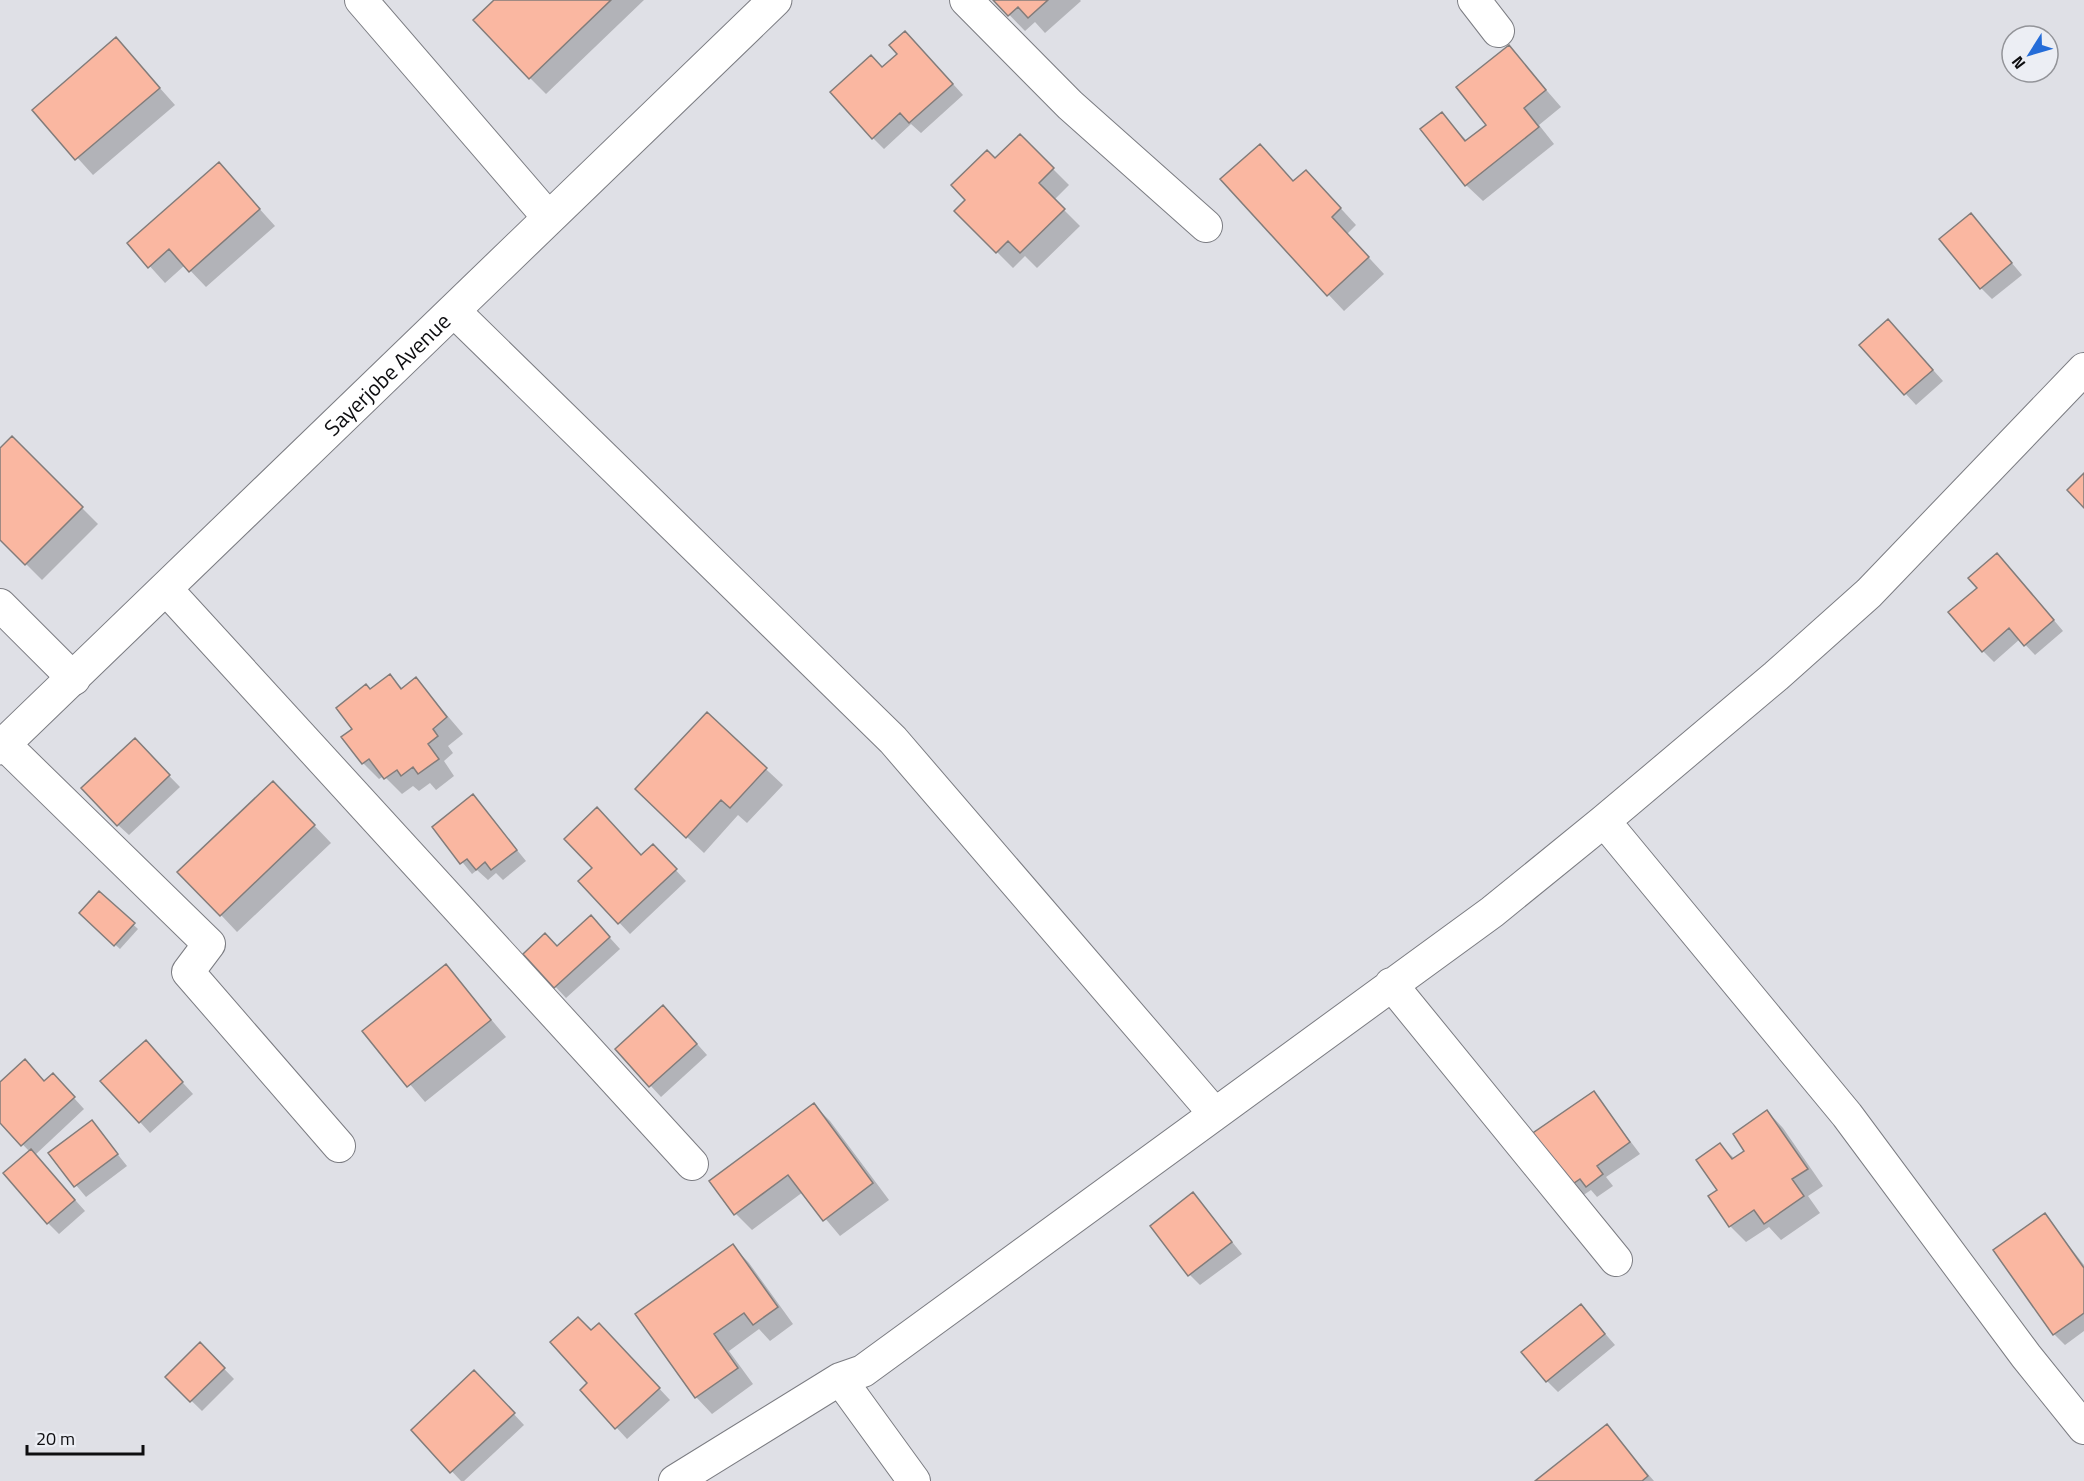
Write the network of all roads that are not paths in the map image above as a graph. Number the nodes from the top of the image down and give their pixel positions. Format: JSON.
{"nodes":[{"id":1,"x":361,"y":0,"type":"edge"},
{"id":2,"x":966,"y":0,"type":"edge"},
{"id":3,"x":1474,"y":0,"type":"edge"},
{"id":4,"x":768,"y":2,"type":"edge"},
{"id":5,"x":1498,"y":32,"type":"dead end"},
{"id":6,"x":549,"y":218,"type":"junction"},
{"id":7,"x":1206,"y":226,"type":"dead end"},
{"id":8,"x":454,"y":311,"type":"junction"},
{"id":9,"x":2084,"y":369,"type":"edge"},
{"id":10,"x":166,"y":590,"type":"junction"},
{"id":11,"x":0,"y":605,"type":"edge"},
{"id":12,"x":74,"y":679,"type":"junction"},
{"id":13,"x":2,"y":746,"type":"edge"},
{"id":14,"x":1604,"y":821,"type":"junction"},
{"id":15,"x":1391,"y":984,"type":"junction"},
{"id":16,"x":1214,"y":1113,"type":"junction"},
{"id":17,"x":339,"y":1146,"type":"dead end"},
{"id":18,"x":692,"y":1164,"type":"dead end"},
{"id":19,"x":1616,"y":1260,"type":"dead end"},
{"id":20,"x":840,"y":1379,"type":"junction"},
{"id":21,"x":2084,"y":1428,"type":"edge"},
{"id":22,"x":675,"y":1481,"type":"edge"},
{"id":23,"x":914,"y":1481,"type":"edge"}],
"edges":[{"from":1,"to":6,"type":"street"},
{"from":2,"to":7,"type":"street"},
{"from":3,"to":5,"type":"street"},
{"from":4,"to":6,"type":"street","name":"Sayerjobe Avenue"},
{"from":6,"to":8,"type":"street","name":"Sayerjobe Avenue"},
{"from":8,"to":10,"type":"street","name":"Sayerjobe Avenue"},
{"from":8,"to":16,"type":"street"},
{"from":9,"to":14,"type":"street"},
{"from":10,"to":12,"type":"street","name":"Sayerjobe Avenue"},
{"from":10,"to":18,"type":"street"},
{"from":11,"to":12,"type":"street"},
{"from":12,"to":13,"type":"street","name":"Sayerjobe Avenue"},
{"from":13,"to":17,"type":"street"},
{"from":14,"to":15,"type":"street"},
{"from":14,"to":21,"type":"street"},
{"from":15,"to":16,"type":"street"},
{"from":15,"to":19,"type":"street"},
{"from":16,"to":20,"type":"street"},
{"from":20,"to":22,"type":"street"},
{"from":20,"to":23,"type":"street"}]}
